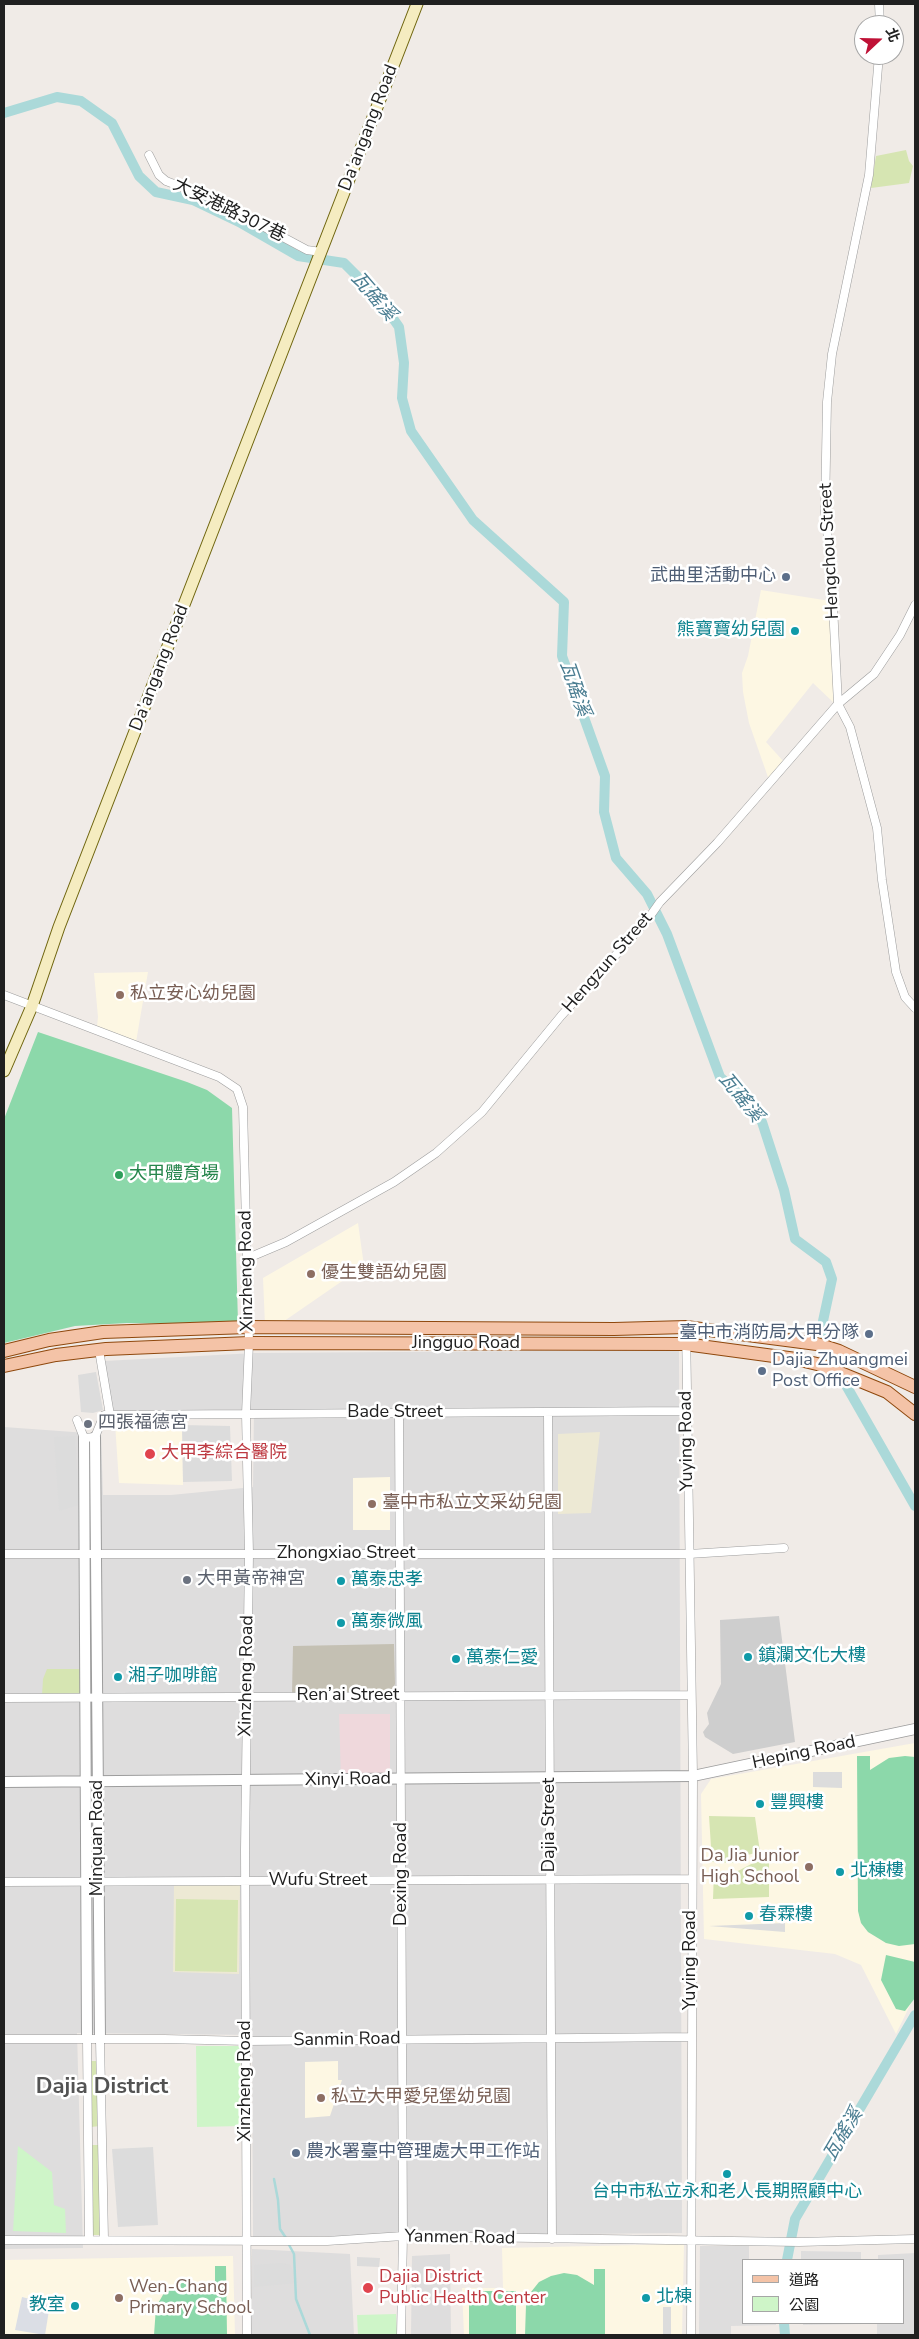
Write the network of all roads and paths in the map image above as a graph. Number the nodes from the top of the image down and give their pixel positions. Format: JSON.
{"nodes":[{"id":1,"x":417,"y":4,"type":"edge"},
{"id":2,"x":877,"y":65,"type":"edge"},
{"id":3,"x":149,"y":155,"type":"dead end"},
{"id":4,"x":321,"y":252,"type":"junction"},
{"id":5,"x":915,"y":606,"type":"edge"},
{"id":6,"x":838,"y":704,"type":"junction"},
{"id":7,"x":4,"y":995,"type":"edge"},
{"id":8,"x":32,"y":1006,"type":"junction"},
{"id":9,"x":915,"y":1008,"type":"edge"},
{"id":10,"x":4,"y":1071,"type":"edge"},
{"id":11,"x":248,"y":1258,"type":"junction"},
{"id":12,"x":248,"y":1327,"type":"junction"},
{"id":13,"x":686,"y":1327,"type":"junction"},
{"id":14,"x":249,"y":1343,"type":"junction"},
{"id":15,"x":685,"y":1344,"type":"junction"},
{"id":16,"x":99,"y":1350,"type":"junction"},
{"id":17,"x":4,"y":1352,"type":"edge"},
{"id":18,"x":4,"y":1366,"type":"edge"},
{"id":19,"x":915,"y":1387,"type":"edge"},
{"id":20,"x":686,"y":1411,"type":"junction"},
{"id":21,"x":548,"y":1412,"type":"junction"},
{"id":22,"x":399,"y":1413,"type":"junction"},
{"id":23,"x":246,"y":1414,"type":"junction"},
{"id":24,"x":915,"y":1414,"type":"edge"},
{"id":25,"x":107,"y":1415,"type":"junction"},
{"id":26,"x":77,"y":1420,"type":"dead end"},
{"id":27,"x":95,"y":1437,"type":"junction"},
{"id":28,"x":84,"y":1438,"type":"junction"},
{"id":29,"x":784,"y":1548,"type":"dead end"},
{"id":30,"x":4,"y":1554,"type":"edge"},
{"id":31,"x":84,"y":1554,"type":"junction"},
{"id":32,"x":96,"y":1554,"type":"junction"},
{"id":33,"x":249,"y":1554,"type":"junction"},
{"id":34,"x":400,"y":1554,"type":"junction"},
{"id":35,"x":549,"y":1554,"type":"junction"},
{"id":36,"x":689,"y":1554,"type":"junction"},
{"id":37,"x":692,"y":1695,"type":"junction"},
{"id":38,"x":401,"y":1696,"type":"junction"},
{"id":39,"x":550,"y":1696,"type":"junction"},
{"id":40,"x":247,"y":1697,"type":"junction"},
{"id":41,"x":4,"y":1698,"type":"edge"},
{"id":42,"x":85,"y":1698,"type":"junction"},
{"id":43,"x":97,"y":1698,"type":"junction"},
{"id":44,"x":915,"y":1729,"type":"edge"},
{"id":45,"x":693,"y":1776,"type":"junction"},
{"id":46,"x":550,"y":1778,"type":"junction"},
{"id":47,"x":401,"y":1779,"type":"junction"},
{"id":48,"x":246,"y":1781,"type":"junction"},
{"id":49,"x":4,"y":1782,"type":"edge"},
{"id":50,"x":86,"y":1782,"type":"junction"},
{"id":51,"x":98,"y":1782,"type":"junction"},
{"id":52,"x":692,"y":1879,"type":"junction"},
{"id":53,"x":402,"y":1880,"type":"junction"},
{"id":54,"x":551,"y":1880,"type":"junction"},
{"id":55,"x":86,"y":1881,"type":"junction"},
{"id":56,"x":98,"y":1881,"type":"junction"},
{"id":57,"x":246,"y":1881,"type":"junction"},
{"id":58,"x":4,"y":1882,"type":"edge"},
{"id":59,"x":690,"y":2037,"type":"junction"},
{"id":60,"x":551,"y":2038,"type":"junction"},
{"id":61,"x":402,"y":2039,"type":"junction"},
{"id":62,"x":4,"y":2040,"type":"edge"},
{"id":63,"x":87,"y":2040,"type":"junction"},
{"id":64,"x":100,"y":2040,"type":"junction"},
{"id":65,"x":246,"y":2041,"type":"junction"},
{"id":66,"x":102,"y":2136,"type":"junction"},
{"id":67,"x":88,"y":2137,"type":"junction"},
{"id":68,"x":403,"y":2236,"type":"junction"},
{"id":69,"x":104,"y":2239,"type":"junction"},
{"id":70,"x":552,"y":2239,"type":"junction"},
{"id":71,"x":915,"y":2239,"type":"edge"},
{"id":72,"x":4,"y":2240,"type":"edge"},
{"id":73,"x":89,"y":2240,"type":"junction"},
{"id":74,"x":690,"y":2241,"type":"junction"},
{"id":75,"x":247,"y":2242,"type":"junction"},
{"id":76,"x":247,"y":2335,"type":"edge"},
{"id":77,"x":402,"y":2335,"type":"edge"},
{"id":78,"x":691,"y":2335,"type":"edge"}],
"edges":[{"from":1,"to":4,"type":"main road","name":"Da’angang Road"},
{"from":2,"to":6,"type":"street","name":"Hengchou Street"},
{"from":3,"to":4,"type":"street","name":"大安港路307巷"},
{"from":4,"to":8,"type":"main road","name":"Da’angang Road"},
{"from":5,"to":6,"type":"street","name":"Hengzun Street"},
{"from":6,"to":9,"type":"street","name":"Hengchou Street"},
{"from":6,"to":11,"type":"street","name":"Hengzun Street"},
{"from":7,"to":8,"type":"street","name":"Xinzheng Road"},
{"from":8,"to":10,"type":"main road","name":"Da’angang Road"},
{"from":8,"to":11,"type":"street","name":"Xinzheng Road"},
{"from":11,"to":12,"type":"street","name":"Xinzheng Road"},
{"from":12,"to":13,"type":"main road","name":"Jingguo Road"},
{"from":12,"to":14,"type":"street","name":"Xinzheng Road"},
{"from":12,"to":17,"type":"main road","name":"Jingguo Road"},
{"from":13,"to":15,"type":"street","name":"Yuying Road"},
{"from":13,"to":19,"type":"main road","name":"Jingguo Road"},
{"from":14,"to":15,"type":"main road","name":"Jingguo Road"},
{"from":14,"to":16,"type":"main road","name":"Jingguo Road"},
{"from":14,"to":23,"type":"street","name":"Xinzheng Road"},
{"from":15,"to":20,"type":"street","name":"Yuying Road"},
{"from":15,"to":24,"type":"main road","name":"Jingguo Road"},
{"from":16,"to":18,"type":"main road","name":"Jingguo Road"},
{"from":16,"to":25,"type":"street"},
{"from":20,"to":21,"type":"street","name":"Bade Street"},
{"from":20,"to":36,"type":"street","name":"Yuying Road"},
{"from":21,"to":22,"type":"street","name":"Bade Street"},
{"from":21,"to":35,"type":"street","name":"Dajia Street"},
{"from":22,"to":23,"type":"street","name":"Bade Street"},
{"from":22,"to":34,"type":"street","name":"Dexing Road"},
{"from":23,"to":25,"type":"street","name":"Bade Street"},
{"from":23,"to":33,"type":"street","name":"Xinzheng Road"},
{"from":25,"to":27,"type":"street"},
{"from":26,"to":28,"type":"street"},
{"from":27,"to":28,"type":"street"},
{"from":27,"to":32,"type":"street","name":"Minquan Road"},
{"from":28,"to":31,"type":"street","name":"Minquan Road"},
{"from":29,"to":36,"type":"street"},
{"from":30,"to":31,"type":"street","name":"Zhongxiao Street"},
{"from":31,"to":32,"type":"street","name":"Zhongxiao Street"},
{"from":31,"to":42,"type":"street","name":"Minquan Road"},
{"from":32,"to":33,"type":"street","name":"Zhongxiao Street"},
{"from":32,"to":43,"type":"street","name":"Minquan Road"},
{"from":33,"to":34,"type":"street","name":"Zhongxiao Street"},
{"from":33,"to":40,"type":"street","name":"Xinzheng Road"},
{"from":34,"to":35,"type":"street","name":"Zhongxiao Street"},
{"from":34,"to":38,"type":"street","name":"Dexing Road"},
{"from":35,"to":36,"type":"street","name":"Zhongxiao Street"},
{"from":35,"to":39,"type":"street","name":"Dajia Street"},
{"from":36,"to":37,"type":"street","name":"Yuying Road"},
{"from":37,"to":39,"type":"street","name":"Ren’ai Street"},
{"from":37,"to":45,"type":"street","name":"Yuying Road"},
{"from":38,"to":39,"type":"street","name":"Ren’ai Street"},
{"from":38,"to":40,"type":"street","name":"Ren’ai Street"},
{"from":38,"to":47,"type":"street","name":"Dexing Road"},
{"from":39,"to":46,"type":"street","name":"Dajia Street"},
{"from":40,"to":43,"type":"street","name":"Ren’ai Street"},
{"from":40,"to":48,"type":"street","name":"Xinzheng Road"},
{"from":41,"to":42,"type":"street","name":"Ren’ai Street"},
{"from":42,"to":43,"type":"street","name":"Ren’ai Street"},
{"from":42,"to":50,"type":"street","name":"Minquan Road"},
{"from":43,"to":51,"type":"street","name":"Minquan Road"},
{"from":44,"to":45,"type":"street","name":"Heping Road"},
{"from":45,"to":46,"type":"street","name":"Xinyi Road"},
{"from":45,"to":52,"type":"street","name":"Yuying Road"},
{"from":46,"to":47,"type":"street","name":"Xinyi Road"},
{"from":46,"to":54,"type":"street","name":"Dajia Street"},
{"from":47,"to":48,"type":"street","name":"Xinyi Road"},
{"from":47,"to":53,"type":"street","name":"Dexing Road"},
{"from":48,"to":51,"type":"street","name":"Xinyi Road"},
{"from":48,"to":57,"type":"street","name":"Xinzheng Road"},
{"from":49,"to":50,"type":"street","name":"Xinyi Road"},
{"from":50,"to":51,"type":"street","name":"Xinyi Road"},
{"from":50,"to":55,"type":"street","name":"Minquan Road"},
{"from":51,"to":56,"type":"street","name":"Minquan Road"},
{"from":52,"to":54,"type":"street","name":"Wufu Street"},
{"from":52,"to":59,"type":"street","name":"Yuying Road"},
{"from":53,"to":54,"type":"street","name":"Wufu Street"},
{"from":53,"to":57,"type":"street","name":"Wufu Street"},
{"from":53,"to":61,"type":"street","name":"Dexing Road"},
{"from":54,"to":60,"type":"street","name":"Dajia Street"},
{"from":55,"to":56,"type":"street","name":"Wufu Street"},
{"from":55,"to":58,"type":"street","name":"Wufu Street"},
{"from":55,"to":63,"type":"street","name":"Minquan Road"},
{"from":56,"to":57,"type":"street","name":"Wufu Street"},
{"from":56,"to":64,"type":"street","name":"Minquan Road"},
{"from":57,"to":65,"type":"street","name":"Xinzheng Road"},
{"from":59,"to":60,"type":"street","name":"Sanmin Road"},
{"from":59,"to":74,"type":"street","name":"Yuying Road"},
{"from":60,"to":61,"type":"street","name":"Sanmin Road"},
{"from":60,"to":70,"type":"street","name":"Dajia Street"},
{"from":61,"to":65,"type":"street","name":"Sanmin Road"},
{"from":61,"to":68,"type":"street","name":"Dexing Road"},
{"from":62,"to":63,"type":"street","name":"Sanmin Road"},
{"from":63,"to":64,"type":"street","name":"Sanmin Road"},
{"from":63,"to":67,"type":"street","name":"Minquan Road"},
{"from":64,"to":65,"type":"street","name":"Sanmin Road"},
{"from":64,"to":66,"type":"street","name":"Minquan Road"},
{"from":65,"to":75,"type":"street","name":"Xinzheng Road"},
{"from":66,"to":67,"type":"street"},
{"from":66,"to":69,"type":"street","name":"Minquan Road"},
{"from":67,"to":73,"type":"street","name":"Minquan Road"},
{"from":68,"to":70,"type":"street","name":"Yanmen Road"},
{"from":68,"to":75,"type":"street","name":"Yanmen Road"},
{"from":68,"to":77,"type":"street","name":"Dexing Road"},
{"from":69,"to":73,"type":"street","name":"Yanmen Road"},
{"from":69,"to":75,"type":"street","name":"Yanmen Road"},
{"from":70,"to":74,"type":"street","name":"Yanmen Road"},
{"from":71,"to":74,"type":"street","name":"Yanmen Road"},
{"from":72,"to":73,"type":"street","name":"Yanmen Road"},
{"from":74,"to":78,"type":"street","name":"Yuying Road"},
{"from":75,"to":76,"type":"street","name":"Xinzheng Road"}]}
